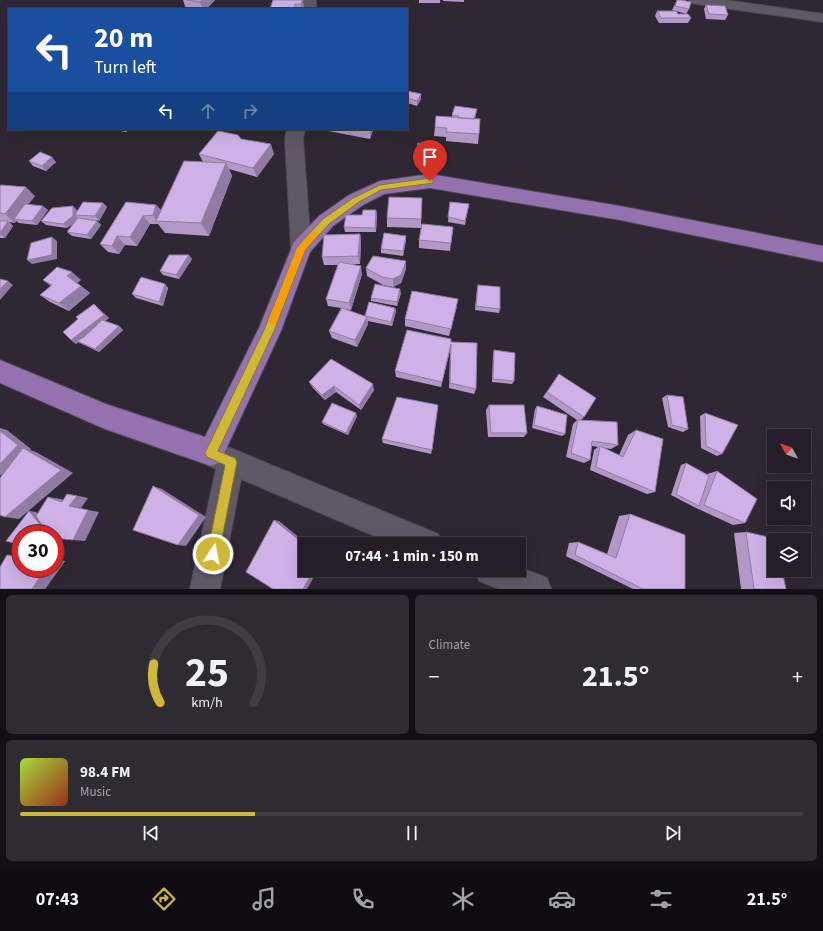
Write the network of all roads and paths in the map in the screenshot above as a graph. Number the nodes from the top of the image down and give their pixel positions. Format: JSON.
{"nodes":[{"id":1,"x":696,"y":0,"type":"edge"},
{"id":2,"x":823,"y":18,"type":"edge"},
{"id":3,"x":296,"y":130,"type":"edge"},
{"id":4,"x":301,"y":248,"type":"junction"},
{"id":5,"x":823,"y":254,"type":"edge"},
{"id":6,"x":0,"y":371,"type":"edge"},
{"id":7,"x":221,"y":458,"type":"junction"},
{"id":8,"x":411,"y":537,"type":"edge"},
{"id":9,"x":507,"y":577,"type":"edge"},
{"id":10,"x":205,"y":589,"type":"edge"},
{"id":11,"x":536,"y":589,"type":"edge"}],
"edges":[{"from":1,"to":2,"type":"street"},
{"from":3,"to":4,"type":"street"},
{"from":4,"to":5,"type":"main road"},
{"from":4,"to":7,"type":"main road"},
{"from":6,"to":7,"type":"main road"},
{"from":7,"to":8,"type":"street"},
{"from":7,"to":10,"type":"street"},
{"from":9,"to":11,"type":"street"}]}
